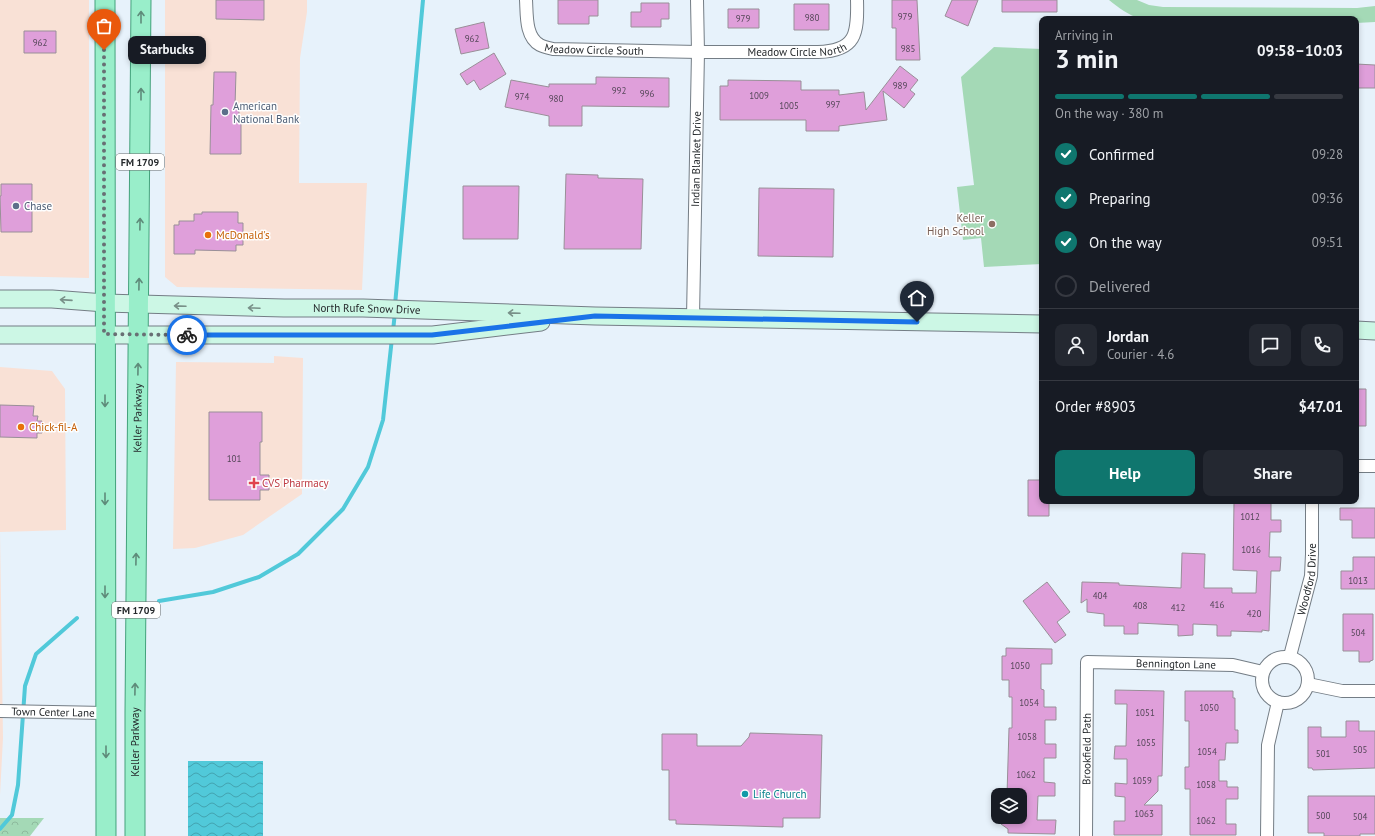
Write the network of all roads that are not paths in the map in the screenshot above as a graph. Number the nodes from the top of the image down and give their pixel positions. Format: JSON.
{"nodes":[{"id":1,"x":104,"y":0,"type":"edge"},
{"id":2,"x":142,"y":0,"type":"edge"},
{"id":3,"x":526,"y":0,"type":"edge"},
{"id":4,"x":697,"y":0,"type":"edge"},
{"id":5,"x":857,"y":0,"type":"edge"},
{"id":6,"x":698,"y":52,"type":"junction"},
{"id":7,"x":0,"y":299,"type":"edge"},
{"id":8,"x":105,"y":303,"type":"junction"},
{"id":9,"x":139,"y":304,"type":"junction"},
{"id":10,"x":284,"y":308,"type":"junction"},
{"id":11,"x":595,"y":316,"type":"junction"},
{"id":12,"x":693,"y":317,"type":"junction"},
{"id":13,"x":1039,"y":324,"type":"edge"},
{"id":14,"x":1359,"y":330,"type":"edge"},
{"id":15,"x":1375,"y":331,"type":"edge"},
{"id":16,"x":104,"y":334,"type":"junction"},
{"id":17,"x":0,"y":335,"type":"edge"},
{"id":18,"x":138,"y":335,"type":"junction"},
{"id":19,"x":283,"y":335,"type":"junction"},
{"id":20,"x":1359,"y":466,"type":"edge"},
{"id":21,"x":1375,"y":466,"type":"edge"},
{"id":22,"x":1312,"y":504,"type":"edge"},
{"id":23,"x":1290,"y":656,"type":"junction"},
{"id":24,"x":1087,"y":662,"type":"joint"},
{"id":25,"x":1263,"y":672,"type":"junction"},
{"id":26,"x":1308,"y":684,"type":"junction"},
{"id":27,"x":1375,"y":691,"type":"edge"},
{"id":28,"x":1278,"y":702,"type":"junction"},
{"id":29,"x":4,"y":711,"type":"edge"},
{"id":30,"x":106,"y":713,"type":"junction"},
{"id":31,"x":134,"y":742,"type":"junction"},
{"id":32,"x":106,"y":836,"type":"edge"},
{"id":33,"x":135,"y":836,"type":"edge"},
{"id":34,"x":1086,"y":836,"type":"edge"},
{"id":35,"x":1267,"y":836,"type":"edge"}],
"edges":[{"from":1,"to":8,"type":"main road","number":"FM 1709"},
{"from":9,"to":2,"type":"main road","name":"Keller Parkway","number":"FM 1709","one_way":true},
{"from":3,"to":6,"type":"street","name":"Meadow Circle South"},
{"from":4,"to":6,"type":"street","name":"Indian Blanket Drive"},
{"from":5,"to":6,"type":"street","name":"Meadow Circle North"},
{"from":6,"to":12,"type":"street","name":"Indian Blanket Drive"},
{"from":8,"to":7,"type":"main road","name":"North Rufe Snow Drive","one_way":true},
{"from":8,"to":9,"type":"main road","name":"North Rufe Snow Drive"},
{"from":8,"to":16,"type":"main road","number":"FM 1709"},
{"from":10,"to":9,"type":"main road","name":"North Rufe Snow Drive","one_way":true},
{"from":9,"to":18,"type":"main road","name":"Keller Parkway","number":"FM 1709"},
{"from":11,"to":10,"type":"main road","name":"North Rufe Snow Drive","one_way":true},
{"from":10,"to":19,"type":"main road"},
{"from":11,"to":12,"type":"main road","name":"North Rufe Snow Drive"},
{"from":11,"to":19,"type":"main road","name":"North Rufe Snow Drive"},
{"from":12,"to":13,"type":"main road","name":"North Rufe Snow Drive"},
{"from":14,"to":15,"type":"main road"},
{"from":16,"to":17,"type":"main road","name":"North Rufe Snow Drive"},
{"from":16,"to":18,"type":"main road","name":"North Rufe Snow Drive"},
{"from":16,"to":30,"type":"main road","number":"FM 1709","one_way":true},
{"from":18,"to":19,"type":"main road","name":"North Rufe Snow Drive"},
{"from":31,"to":18,"type":"main road","name":"Keller Parkway","number":"FM 1709","one_way":true},
{"from":20,"to":21,"type":"street"},
{"from":22,"to":23,"type":"street","name":"Woodford Drive"},
{"from":23,"to":25,"type":"street"},
{"from":23,"to":26,"type":"street"},
{"from":24,"to":25,"type":"street","name":"Bennington Lane"},
{"from":24,"to":34,"type":"street","name":"Brookfield Path"},
{"from":25,"to":28,"type":"street"},
{"from":26,"to":27,"type":"street"},
{"from":26,"to":28,"type":"street"},
{"from":28,"to":35,"type":"street"},
{"from":29,"to":30,"type":"street","name":"Town Center Lane"},
{"from":30,"to":31,"type":"main road"},
{"from":30,"to":32,"type":"main road","number":"FM 1709","one_way":true},
{"from":31,"to":33,"type":"main road","name":"Keller Parkway","number":"FM 1709"}]}
